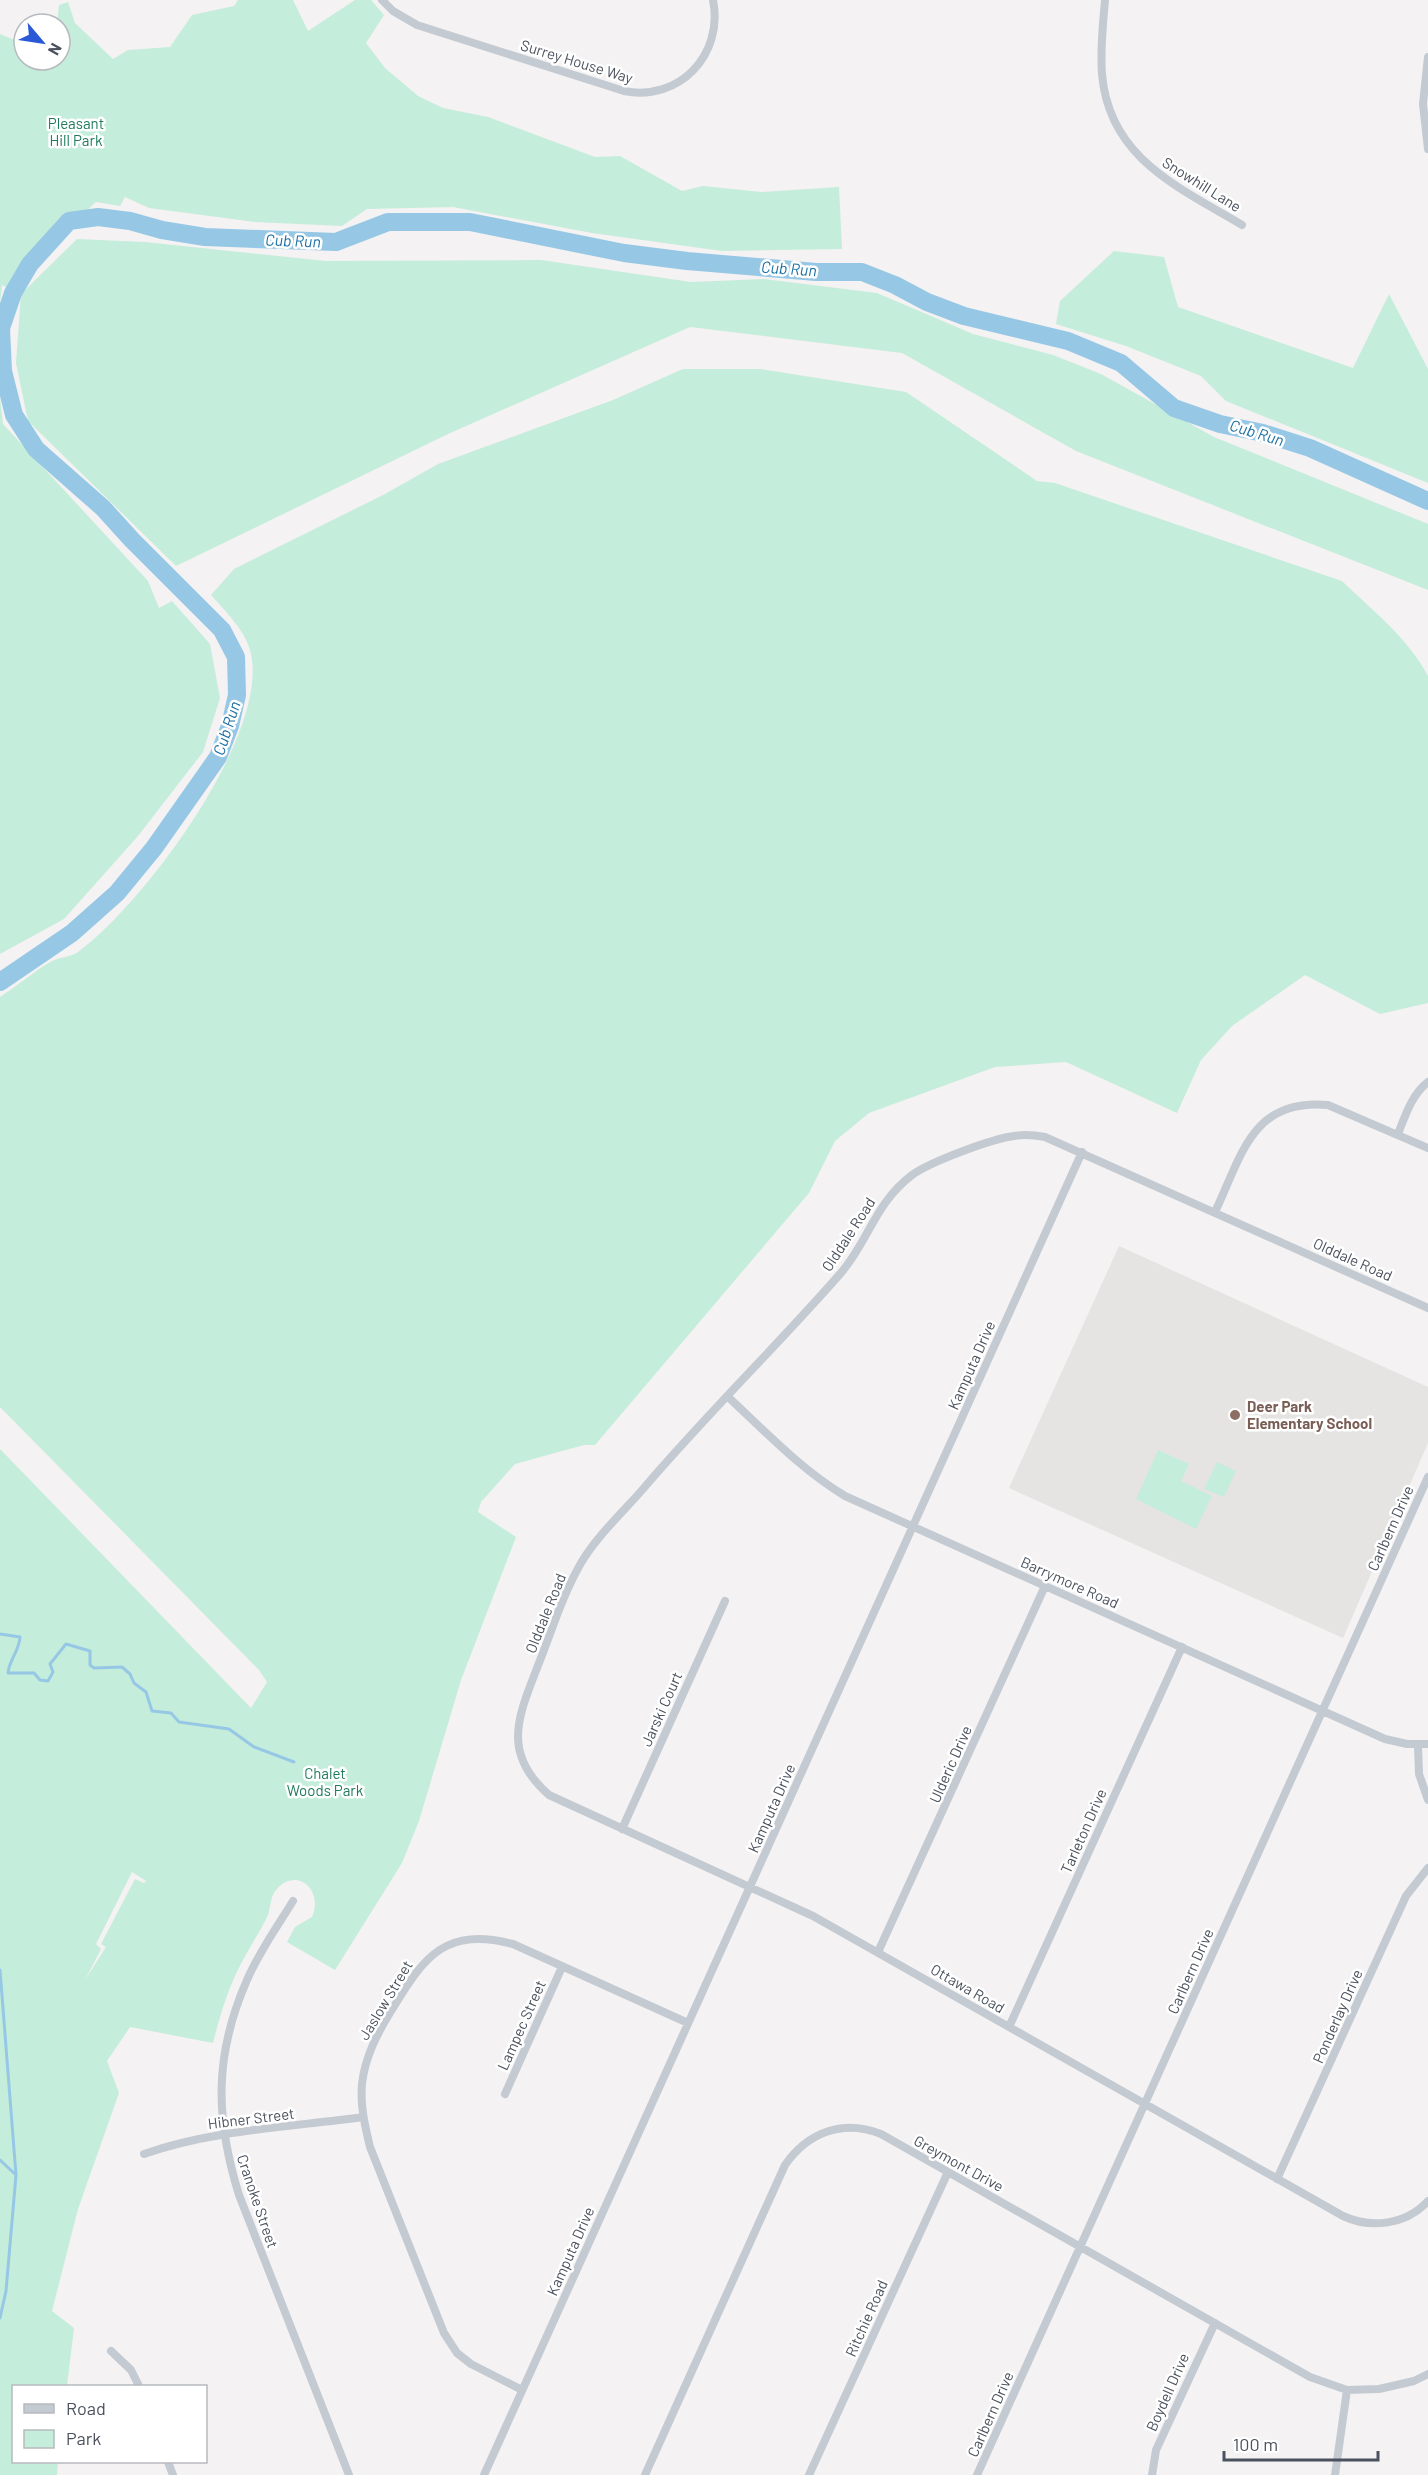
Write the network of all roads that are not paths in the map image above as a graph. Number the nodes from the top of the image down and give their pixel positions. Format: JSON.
{"nodes":[{"id":1,"x":382,"y":0,"type":"edge"},
{"id":2,"x":713,"y":0,"type":"edge"},
{"id":3,"x":1105,"y":0,"type":"edge"},
{"id":4,"x":1428,"y":57,"type":"edge"},
{"id":5,"x":1428,"y":149,"type":"edge"},
{"id":6,"x":1242,"y":225,"type":"dead end"},
{"id":7,"x":1428,"y":1082,"type":"edge"},
{"id":8,"x":1398,"y":1134,"type":"junction"},
{"id":9,"x":1428,"y":1148,"type":"edge"},
{"id":10,"x":1082,"y":1152,"type":"junction"},
{"id":11,"x":1215,"y":1212,"type":"junction"},
{"id":12,"x":1428,"y":1308,"type":"edge"},
{"id":13,"x":727,"y":1396,"type":"junction"},
{"id":14,"x":1428,"y":1477,"type":"edge"},
{"id":15,"x":913,"y":1526,"type":"junction"},
{"id":16,"x":1045,"y":1586,"type":"junction"},
{"id":17,"x":725,"y":1601,"type":"dead end"},
{"id":18,"x":1182,"y":1647,"type":"junction"},
{"id":19,"x":1323,"y":1711,"type":"junction"},
{"id":20,"x":517,"y":1735,"type":"joint"},
{"id":21,"x":1428,"y":1744,"type":"edge"},
{"id":22,"x":1418,"y":1746,"type":"junction"},
{"id":23,"x":1428,"y":1800,"type":"edge"},
{"id":24,"x":622,"y":1829,"type":"junction"},
{"id":25,"x":1428,"y":1868,"type":"edge"},
{"id":26,"x":750,"y":1887,"type":"junction"},
{"id":27,"x":293,"y":1901,"type":"dead end"},
{"id":28,"x":878,"y":1952,"type":"junction"},
{"id":29,"x":562,"y":1967,"type":"junction"},
{"id":30,"x":688,"y":2023,"type":"junction"},
{"id":31,"x":1009,"y":2026,"type":"junction"},
{"id":32,"x":505,"y":2094,"type":"dead end"},
{"id":33,"x":1145,"y":2104,"type":"junction"},
{"id":34,"x":363,"y":2117,"type":"junction"},
{"id":35,"x":223,"y":2136,"type":"junction"},
{"id":36,"x":144,"y":2154,"type":"dead end"},
{"id":37,"x":948,"y":2172,"type":"junction"},
{"id":38,"x":1278,"y":2179,"type":"junction"},
{"id":39,"x":1428,"y":2201,"type":"edge"},
{"id":40,"x":1081,"y":2246,"type":"junction"},
{"id":41,"x":1215,"y":2323,"type":"junction"},
{"id":42,"x":111,"y":2351,"type":"dead end"},
{"id":43,"x":1428,"y":2374,"type":"edge"},
{"id":44,"x":138,"y":2385,"type":"edge"},
{"id":45,"x":522,"y":2390,"type":"junction"},
{"id":46,"x":1347,"y":2390,"type":"junction"},
{"id":47,"x":487,"y":2474,"type":"edge"},
{"id":48,"x":348,"y":2475,"type":"edge"},
{"id":49,"x":645,"y":2475,"type":"edge"},
{"id":50,"x":809,"y":2475,"type":"edge"},
{"id":51,"x":977,"y":2475,"type":"edge"},
{"id":52,"x":1152,"y":2475,"type":"edge"},
{"id":53,"x":1335,"y":2475,"type":"edge"}],
"edges":[{"from":1,"to":2,"type":"street","name":"Surrey House Way"},
{"from":3,"to":6,"type":"street","name":"Snowhill Lane"},
{"from":4,"to":5,"type":"street"},
{"from":7,"to":8,"type":"street"},
{"from":8,"to":9,"type":"street"},
{"from":8,"to":11,"type":"street"},
{"from":10,"to":11,"type":"street","name":"Olddale Road"},
{"from":10,"to":13,"type":"street","name":"Olddale Road"},
{"from":10,"to":15,"type":"street","name":"Kamputa Drive"},
{"from":11,"to":12,"type":"street","name":"Olddale Road"},
{"from":13,"to":15,"type":"street","name":"Barrymore Road"},
{"from":13,"to":20,"type":"street","name":"Olddale Road"},
{"from":14,"to":19,"type":"street","name":"Carlbern Drive"},
{"from":15,"to":16,"type":"street","name":"Barrymore Road"},
{"from":15,"to":26,"type":"street","name":"Kamputa Drive"},
{"from":16,"to":18,"type":"street","name":"Barrymore Road"},
{"from":16,"to":28,"type":"street","name":"Ulderic Drive"},
{"from":17,"to":24,"type":"street","name":"Jarski Court"},
{"from":18,"to":19,"type":"street","name":"Barrymore Road"},
{"from":18,"to":31,"type":"street","name":"Tarleton Drive"},
{"from":19,"to":22,"type":"street","name":"Barrymore Road"},
{"from":19,"to":33,"type":"street","name":"Carlbern Drive"},
{"from":20,"to":24,"type":"street","name":"Ottawa Road"},
{"from":21,"to":22,"type":"street","name":"Barrymore Road"},
{"from":22,"to":23,"type":"street"},
{"from":24,"to":26,"type":"street","name":"Ottawa Road"},
{"from":25,"to":38,"type":"street","name":"Ponderlay Drive"},
{"from":26,"to":28,"type":"street","name":"Ottawa Road"},
{"from":26,"to":30,"type":"street","name":"Kamputa Drive"},
{"from":27,"to":35,"type":"street","name":"Cranoke Street"},
{"from":28,"to":31,"type":"street","name":"Ottawa Road"},
{"from":29,"to":30,"type":"street","name":"Jaslow Street"},
{"from":29,"to":32,"type":"street","name":"Lampec Street"},
{"from":29,"to":34,"type":"street","name":"Jaslow Street"},
{"from":30,"to":45,"type":"street","name":"Kamputa Drive"},
{"from":31,"to":33,"type":"street","name":"Ottawa Road"},
{"from":33,"to":38,"type":"street","name":"Ottawa Road"},
{"from":33,"to":40,"type":"street","name":"Carlbern Drive"},
{"from":34,"to":35,"type":"street","name":"Hibner Street"},
{"from":34,"to":45,"type":"street","name":"Jaslow Street"},
{"from":35,"to":36,"type":"street","name":"Hibner Street"},
{"from":35,"to":48,"type":"street","name":"Cranoke Street"},
{"from":37,"to":40,"type":"street","name":"Greymont Drive"},
{"from":37,"to":49,"type":"street","name":"Greymont Drive"},
{"from":37,"to":50,"type":"street","name":"Ritchie Road"},
{"from":38,"to":39,"type":"street","name":"Ottawa Road"},
{"from":40,"to":41,"type":"street","name":"Greymont Drive"},
{"from":40,"to":51,"type":"street","name":"Carlbern Drive"},
{"from":41,"to":46,"type":"street","name":"Greymont Drive"},
{"from":41,"to":52,"type":"street","name":"Boydell Drive"},
{"from":42,"to":44,"type":"street"},
{"from":43,"to":46,"type":"street","name":"Greymont Drive"},
{"from":45,"to":47,"type":"street","name":"Kamputa Drive"},
{"from":46,"to":53,"type":"street"}]}
